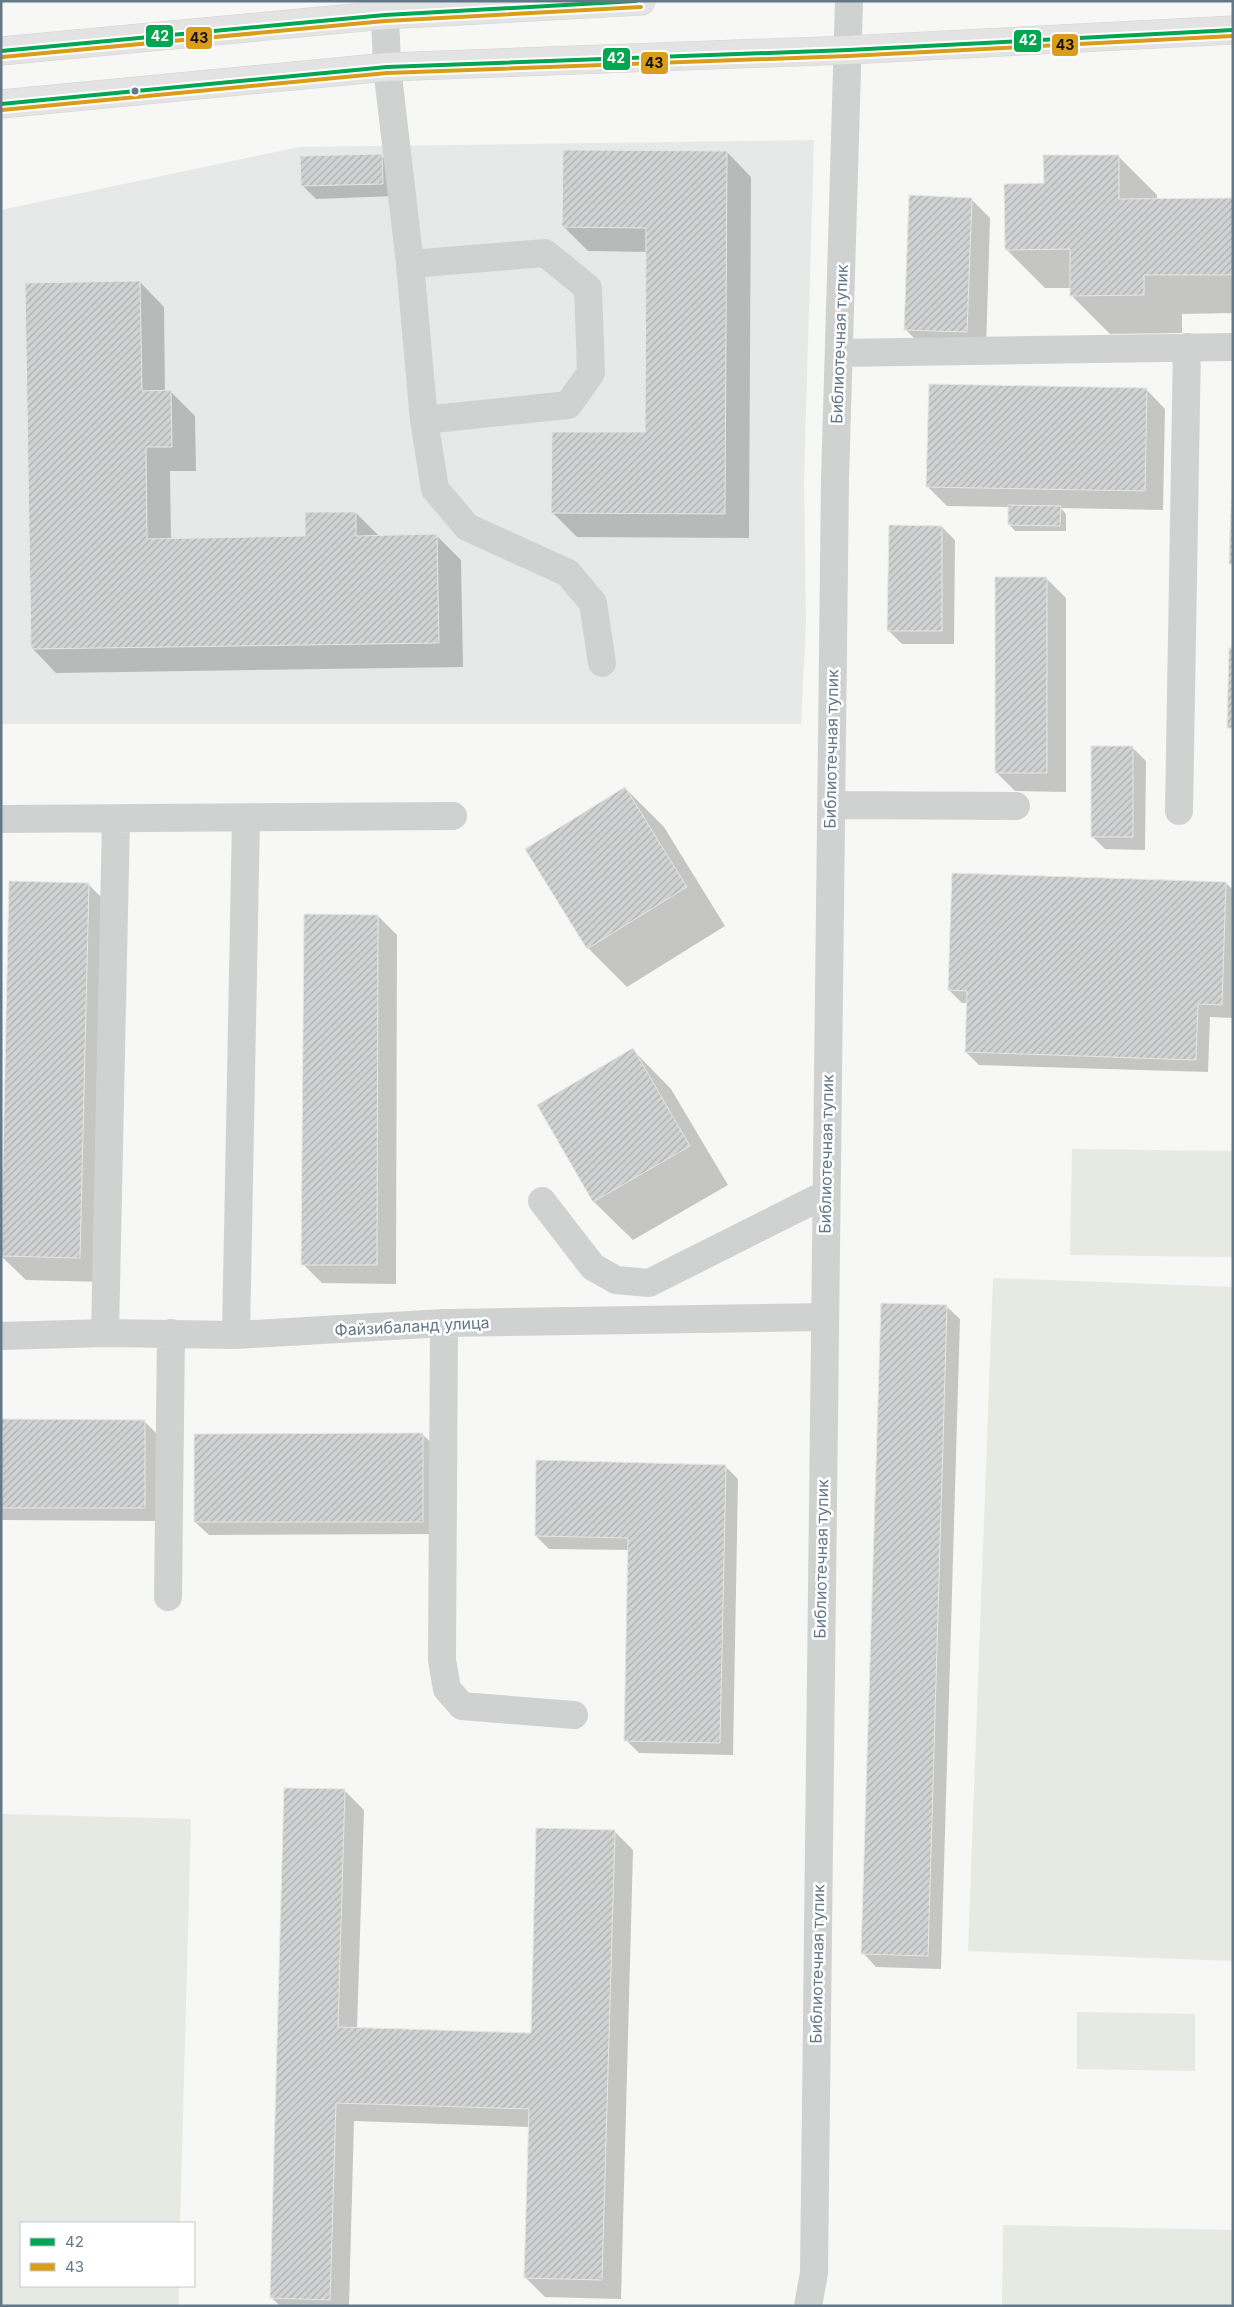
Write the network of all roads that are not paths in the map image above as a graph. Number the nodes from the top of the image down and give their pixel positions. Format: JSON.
{"nodes":[{"id":1,"x":641,"y":1,"type":"edge"},
{"id":2,"x":849,"y":1,"type":"edge"},
{"id":3,"x":386,"y":15,"type":"junction"},
{"id":4,"x":1233,"y":30,"type":"edge"},
{"id":5,"x":848,"y":50,"type":"junction"},
{"id":6,"x":1,"y":51,"type":"edge"},
{"id":7,"x":386,"y":67,"type":"junction"},
{"id":8,"x":1,"y":104,"type":"edge"},
{"id":9,"x":410,"y":264,"type":"junction"},
{"id":10,"x":1187,"y":347,"type":"junction"},
{"id":11,"x":1233,"y":347,"type":"edge"},
{"id":12,"x":839,"y":353,"type":"junction"},
{"id":13,"x":424,"y":420,"type":"junction"},
{"id":14,"x":602,"y":663,"type":"dead end"},
{"id":15,"x":831,"y":805,"type":"junction"},
{"id":16,"x":1016,"y":806,"type":"dead end"},
{"id":17,"x":1179,"y":811,"type":"dead end"},
{"id":18,"x":454,"y":816,"type":"dead end"},
{"id":19,"x":246,"y":818,"type":"junction"},
{"id":20,"x":1,"y":819,"type":"edge"},
{"id":21,"x":116,"y":819,"type":"junction"},
{"id":22,"x":826,"y":1194,"type":"junction"},
{"id":23,"x":542,"y":1202,"type":"dead end"},
{"id":24,"x":824,"y":1317,"type":"junction"},
{"id":25,"x":444,"y":1323,"type":"junction"},
{"id":26,"x":105,"y":1333,"type":"junction"},
{"id":27,"x":171,"y":1333,"type":"junction"},
{"id":28,"x":236,"y":1335,"type":"junction"},
{"id":29,"x":1,"y":1336,"type":"edge"},
{"id":30,"x":168,"y":1597,"type":"dead end"},
{"id":31,"x":574,"y":1715,"type":"dead end"},
{"id":32,"x":808,"y":2306,"type":"edge"}],
"edges":[{"from":1,"to":3,"type":"main road"},
{"from":2,"to":5,"type":"street","name":"Библиотечная тупик"},
{"from":3,"to":6,"type":"main road"},
{"from":3,"to":7,"type":"street"},
{"from":4,"to":5,"type":"main road"},
{"from":5,"to":7,"type":"main road"},
{"from":5,"to":12,"type":"street","name":"Библиотечная тупик"},
{"from":7,"to":8,"type":"main road"},
{"from":7,"to":9,"type":"street"},
{"from":9,"to":13,"type":"street"},
{"from":9,"to":13,"type":"street"},
{"from":10,"to":11,"type":"street"},
{"from":10,"to":12,"type":"street"},
{"from":10,"to":17,"type":"street"},
{"from":12,"to":15,"type":"street","name":"Библиотечная тупик"},
{"from":13,"to":14,"type":"street"},
{"from":15,"to":16,"type":"street"},
{"from":15,"to":22,"type":"street","name":"Библиотечная тупик"},
{"from":18,"to":19,"type":"street"},
{"from":19,"to":21,"type":"street"},
{"from":19,"to":28,"type":"street"},
{"from":20,"to":21,"type":"street"},
{"from":21,"to":26,"type":"street"},
{"from":22,"to":23,"type":"street"},
{"from":22,"to":24,"type":"street","name":"Библиотечная тупик"},
{"from":24,"to":25,"type":"street","name":"Файзибаланд улица"},
{"from":24,"to":32,"type":"street","name":"Библиотечная тупик"},
{"from":25,"to":28,"type":"street","name":"Файзибаланд улица"},
{"from":25,"to":31,"type":"street"},
{"from":26,"to":27,"type":"street","name":"Файзибаланд улица"},
{"from":26,"to":29,"type":"street","name":"Файзибаланд улица"},
{"from":27,"to":28,"type":"street","name":"Файзибаланд улица"},
{"from":27,"to":30,"type":"street"}]}
